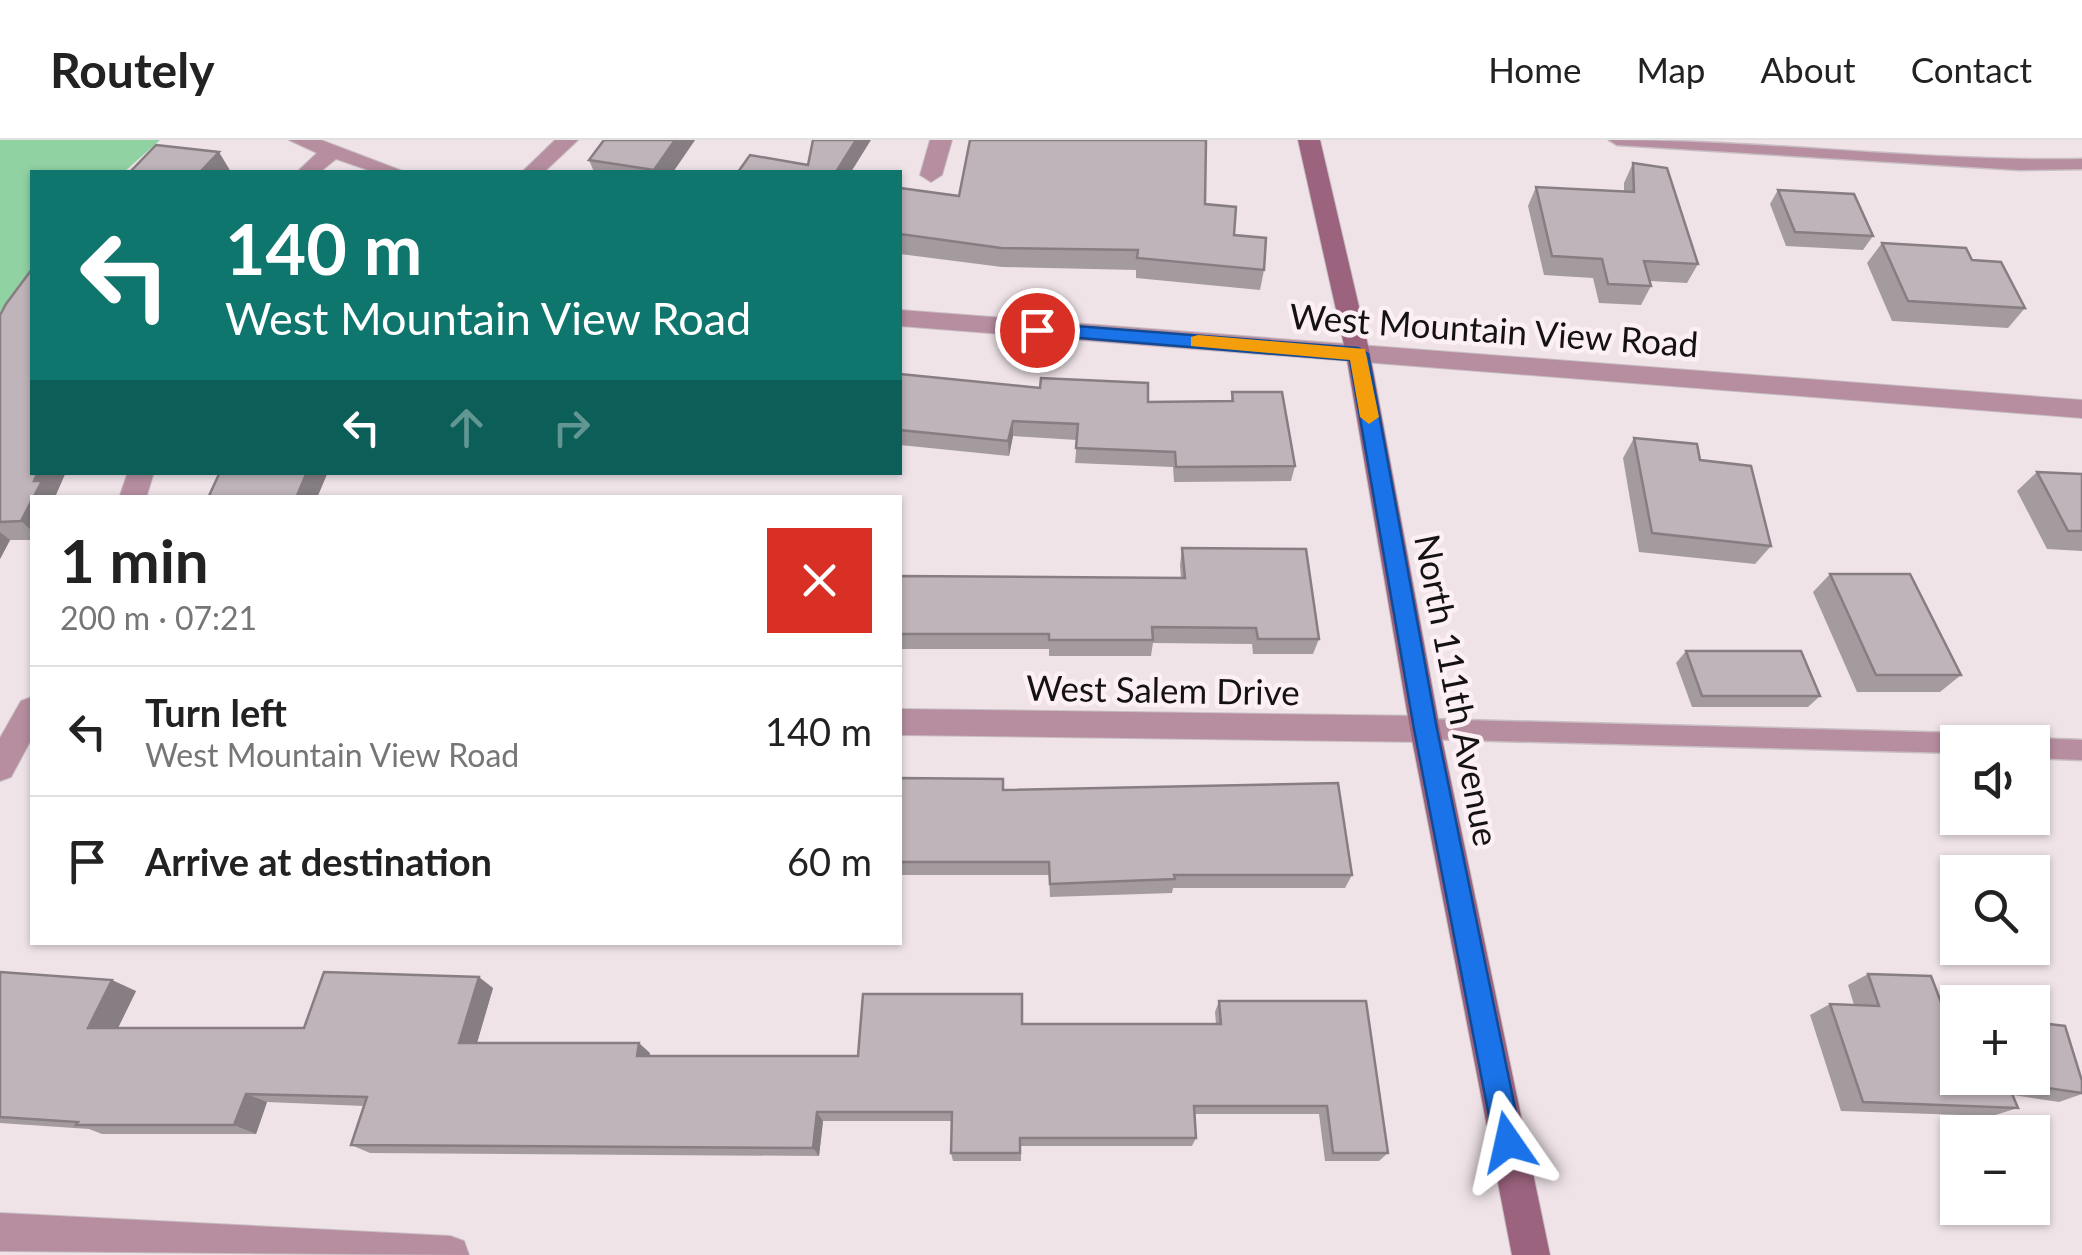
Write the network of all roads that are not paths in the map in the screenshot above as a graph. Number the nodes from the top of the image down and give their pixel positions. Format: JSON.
{"nodes":[{"id":1,"x":300,"y":140,"type":"edge"},
{"id":2,"x":568,"y":140,"type":"edge"},
{"id":3,"x":940,"y":140,"type":"edge"},
{"id":4,"x":1309,"y":140,"type":"edge"},
{"id":5,"x":1617,"y":140,"type":"edge"},
{"id":6,"x":333,"y":151,"type":"junction"},
{"id":7,"x":2082,"y":164,"type":"edge"},
{"id":8,"x":309,"y":170,"type":"edge"},
{"id":9,"x":388,"y":170,"type":"edge"},
{"id":10,"x":534,"y":170,"type":"edge"},
{"id":11,"x":931,"y":175,"type":"dead end"},
{"id":12,"x":902,"y":318,"type":"edge"},
{"id":13,"x":1358,"y":354,"type":"junction"},
{"id":14,"x":2082,"y":409,"type":"edge"},
{"id":15,"x":30,"y":714,"type":"edge"},
{"id":16,"x":902,"y":722,"type":"edge"},
{"id":17,"x":1426,"y":729,"type":"junction"},
{"id":18,"x":1940,"y":743,"type":"edge"},
{"id":19,"x":2050,"y":749,"type":"edge"},
{"id":20,"x":2082,"y":750,"type":"edge"},
{"id":21,"x":0,"y":767,"type":"edge"},
{"id":22,"x":0,"y":1232,"type":"edge"},
{"id":23,"x":450,"y":1255,"type":"edge"},
{"id":24,"x":1530,"y":1255,"type":"edge"}],
"edges":[{"from":1,"to":6,"type":"street"},
{"from":2,"to":10,"type":"street"},
{"from":3,"to":11,"type":"street"},
{"from":4,"to":13,"type":"street","name":"North 111th Avenue"},
{"from":5,"to":7,"type":"lane"},
{"from":6,"to":8,"type":"street"},
{"from":6,"to":9,"type":"street"},
{"from":12,"to":13,"type":"street","name":"West Mountain View Road"},
{"from":13,"to":14,"type":"street","name":"West Mountain View Road"},
{"from":13,"to":17,"type":"street","name":"North 111th Avenue"},
{"from":15,"to":21,"type":"street"},
{"from":16,"to":17,"type":"street","name":"West Salem Drive"},
{"from":17,"to":18,"type":"lane"},
{"from":17,"to":24,"type":"street","name":"North 111th Avenue"},
{"from":19,"to":20,"type":"lane"},
{"from":22,"to":23,"type":"street"}]}
